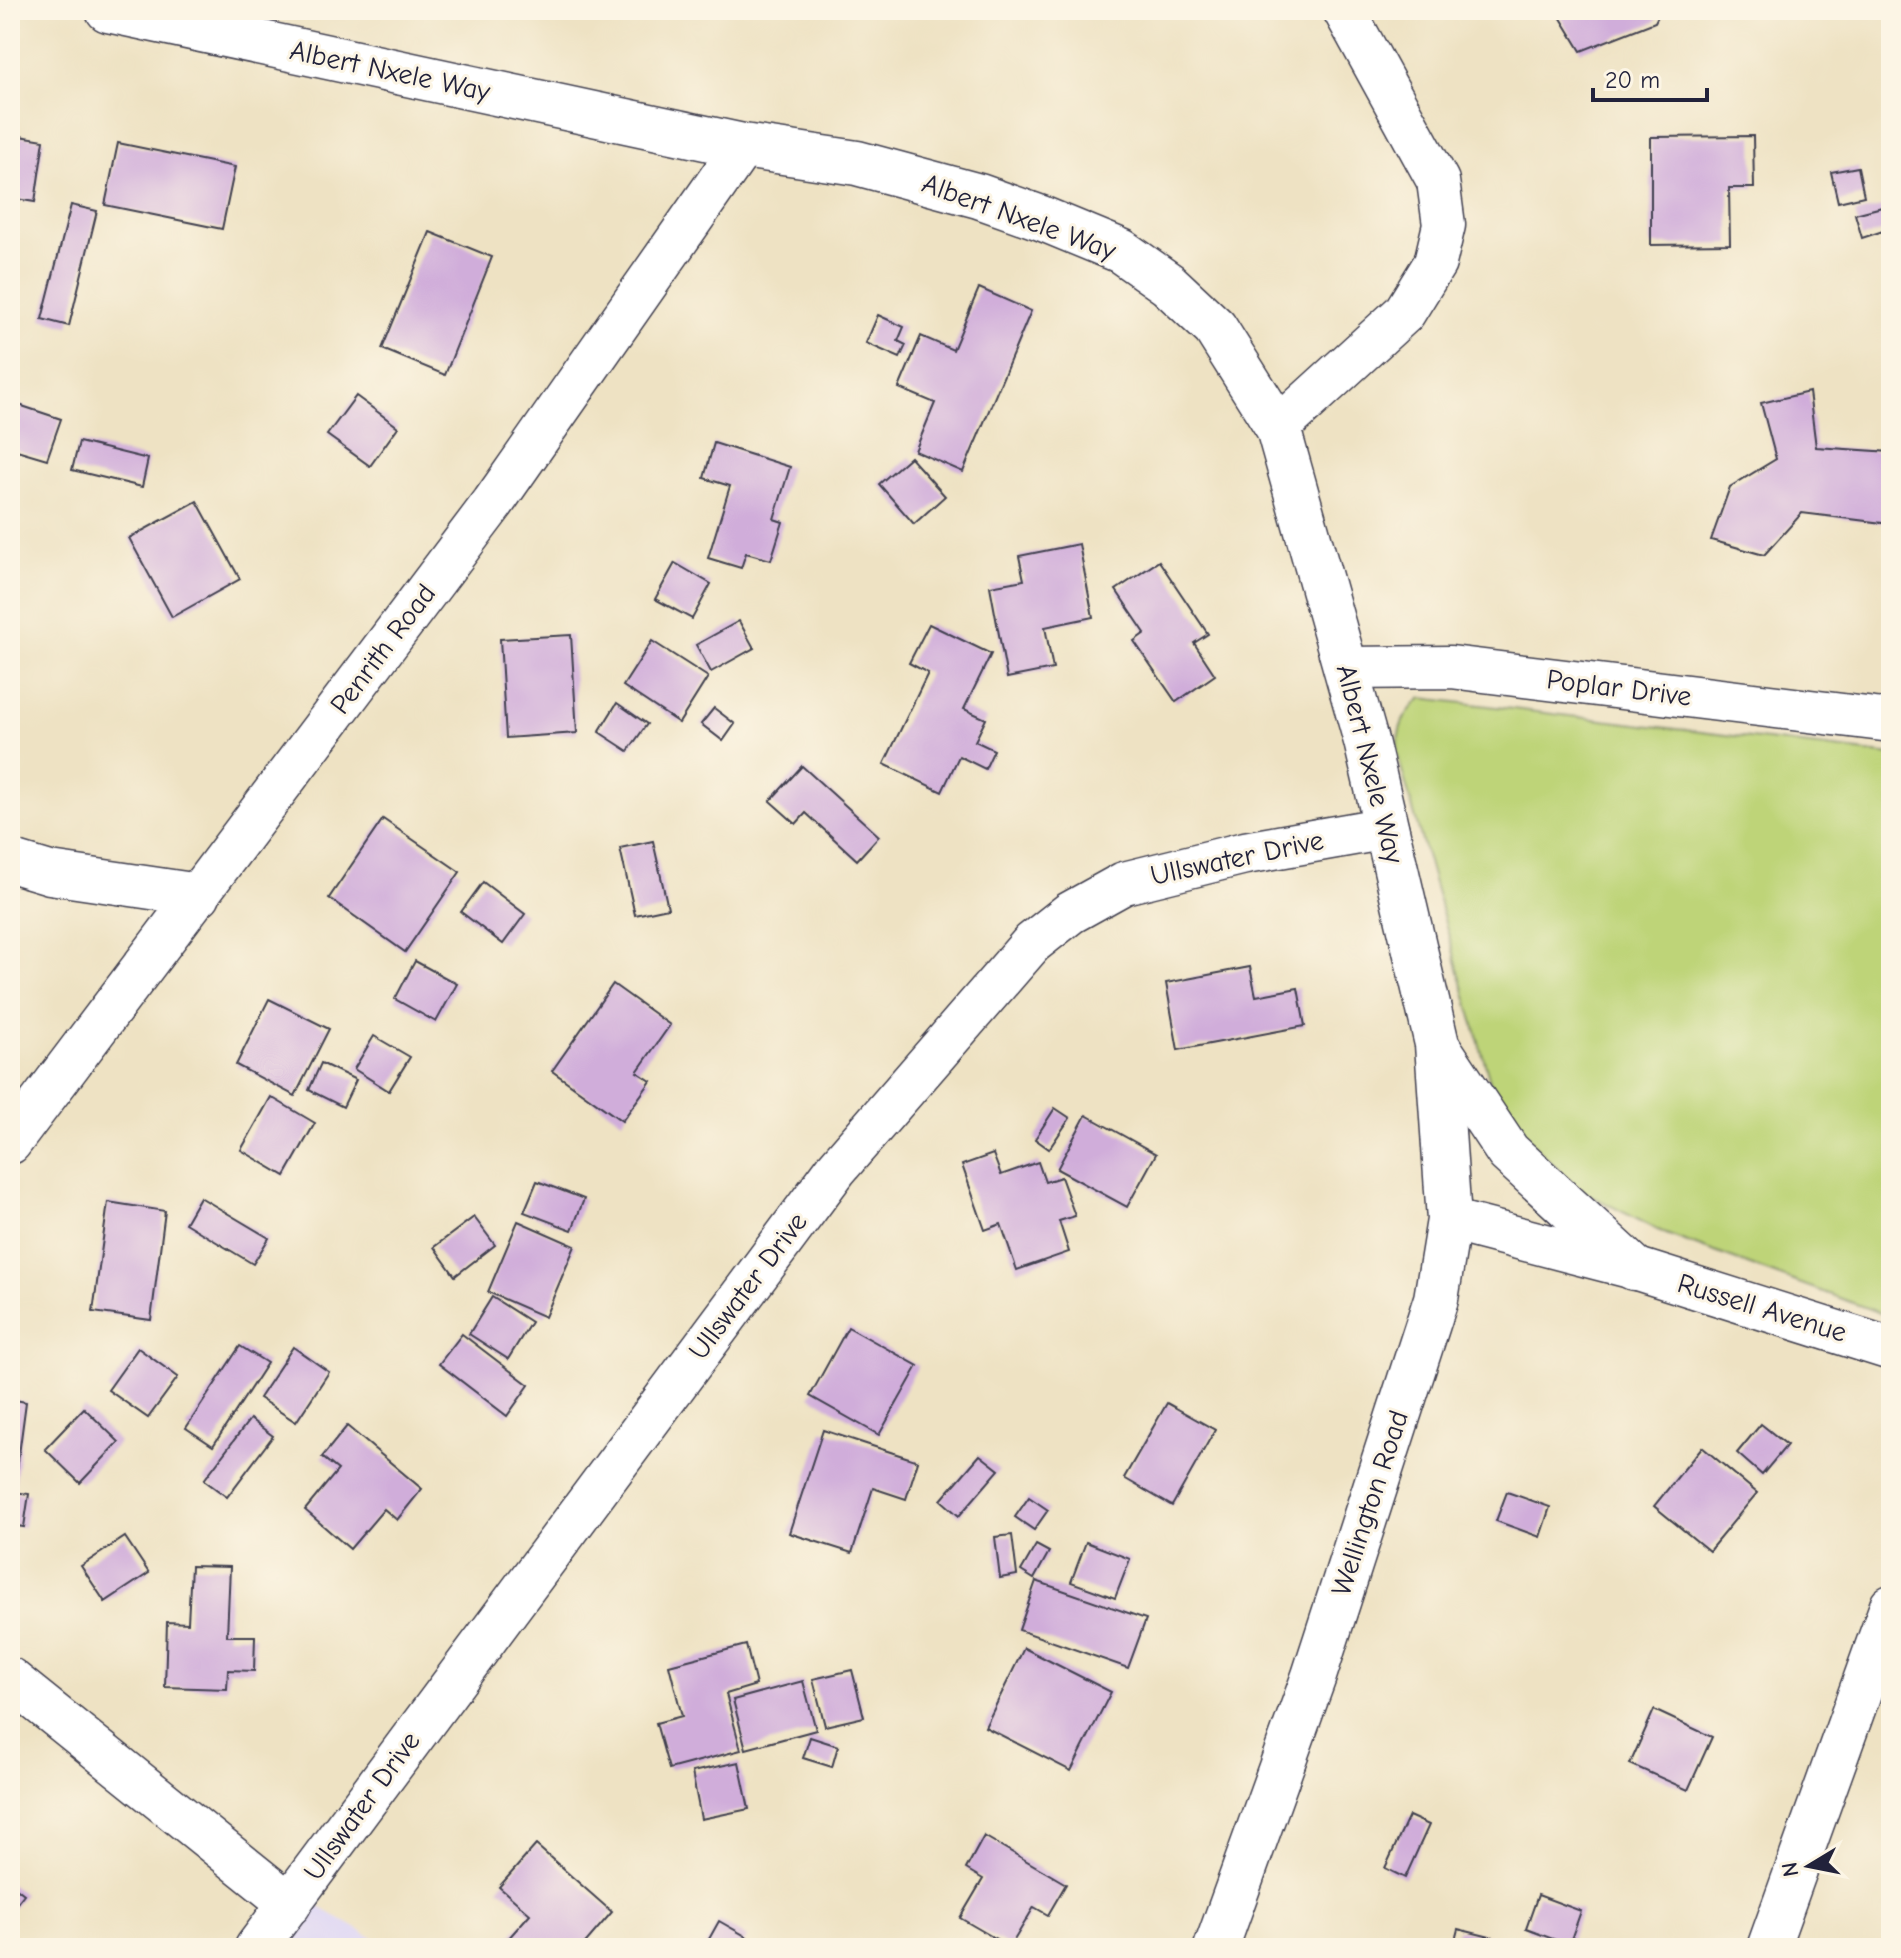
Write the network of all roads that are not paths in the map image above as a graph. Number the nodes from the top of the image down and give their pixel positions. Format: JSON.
{"nodes":[{"id":1,"x":108,"y":10,"type":"edge"},
{"id":2,"x":1344,"y":10,"type":"edge"},
{"id":3,"x":743,"y":146,"type":"junction"},
{"id":4,"x":1278,"y":428,"type":"junction"},
{"id":5,"x":1347,"y":668,"type":"junction"},
{"id":6,"x":1891,"y":721,"type":"edge"},
{"id":7,"x":1387,"y":828,"type":"junction"},
{"id":8,"x":10,"y":861,"type":"edge"},
{"id":9,"x":199,"y":895,"type":"junction"},
{"id":10,"x":1437,"y":1044,"type":"junction"},
{"id":11,"x":10,"y":1143,"type":"edge"},
{"id":12,"x":1449,"y":1220,"type":"junction"},
{"id":13,"x":1634,"y":1268,"type":"junction"},
{"id":14,"x":1891,"y":1349,"type":"edge"},
{"id":15,"x":1891,"y":1606,"type":"edge"},
{"id":16,"x":10,"y":1679,"type":"edge"},
{"id":17,"x":290,"y":1904,"type":"junction"},
{"id":18,"x":256,"y":1948,"type":"edge"},
{"id":19,"x":1216,"y":1948,"type":"edge"},
{"id":20,"x":1768,"y":1948,"type":"edge"}],
"edges":[{"from":1,"to":3,"type":"main road","name":"Albert Nxele Way"},
{"from":2,"to":4,"type":"street"},
{"from":3,"to":4,"type":"main road","name":"Albert Nxele Way"},
{"from":3,"to":9,"type":"street","name":"Penrith Road"},
{"from":4,"to":5,"type":"main road","name":"Albert Nxele Way"},
{"from":5,"to":6,"type":"street","name":"Poplar Drive"},
{"from":5,"to":7,"type":"main road","name":"Albert Nxele Way"},
{"from":7,"to":10,"type":"main road","name":"Albert Nxele Way"},
{"from":7,"to":17,"type":"street","name":"Ullswater Drive"},
{"from":8,"to":9,"type":"street"},
{"from":9,"to":11,"type":"street","name":"Penrith Road"},
{"from":10,"to":12,"type":"main road","name":"Wellington Road"},
{"from":10,"to":13,"type":"main road"},
{"from":12,"to":13,"type":"street","name":"Russell Avenue"},
{"from":12,"to":19,"type":"main road","name":"Wellington Road"},
{"from":13,"to":14,"type":"street","name":"Russell Avenue"},
{"from":15,"to":20,"type":"street"},
{"from":16,"to":17,"type":"street"},
{"from":17,"to":18,"type":"street","name":"Ullswater Drive"}]}
